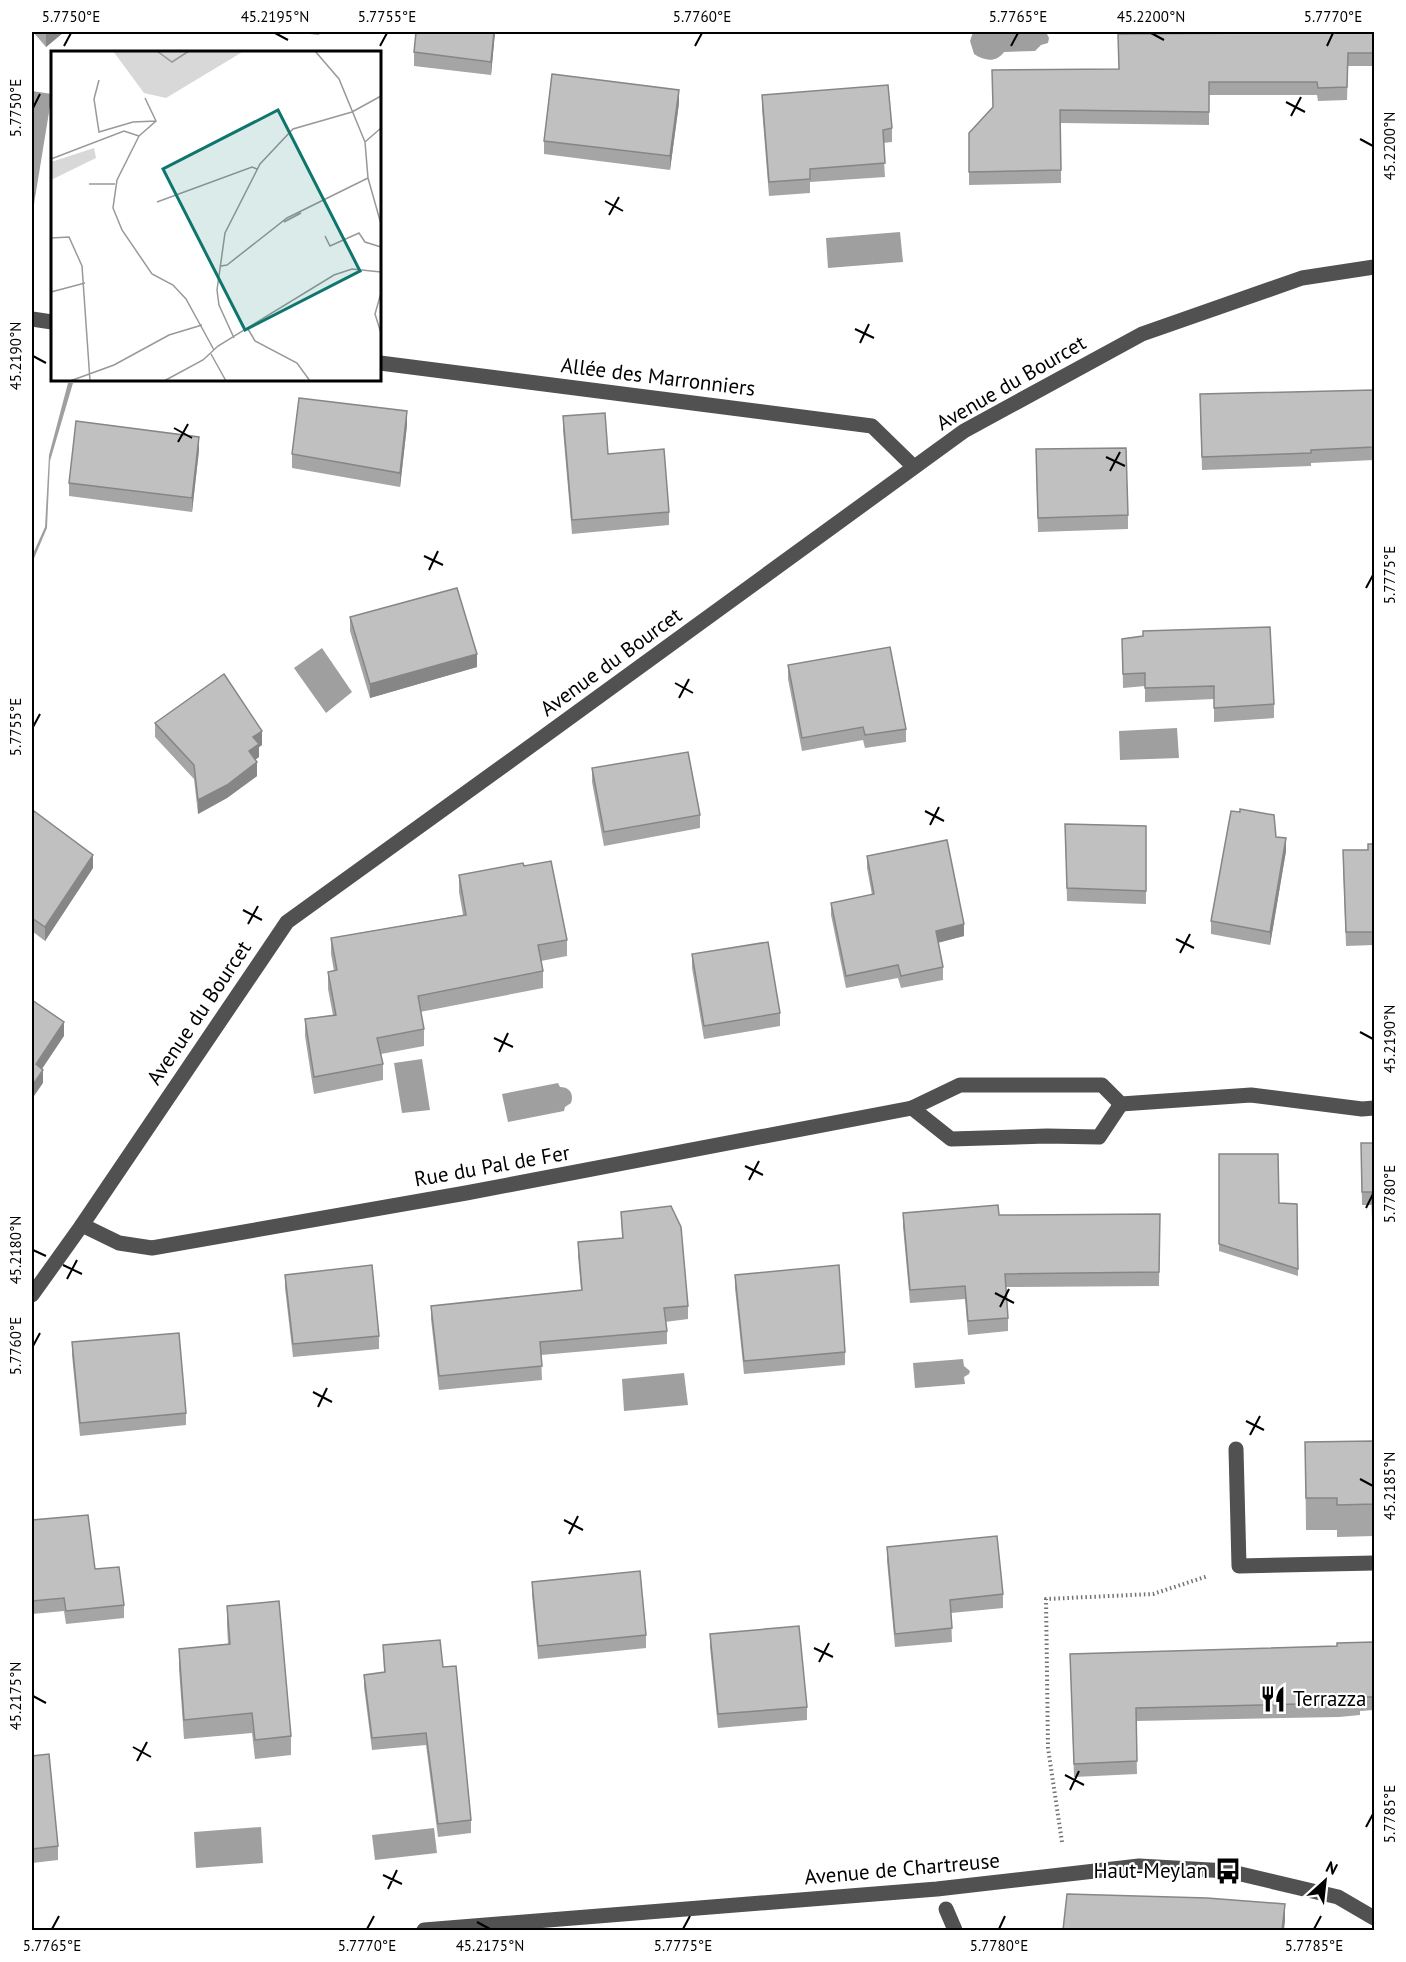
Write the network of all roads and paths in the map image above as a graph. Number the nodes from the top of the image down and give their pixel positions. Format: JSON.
{"nodes":[{"id":1,"x":1374,"y":267,"type":"edge"},
{"id":2,"x":32,"y":319,"type":"edge"},
{"id":3,"x":51,"y":321,"type":"edge"},
{"id":4,"x":381,"y":363,"type":"edge"},
{"id":5,"x":914,"y":467,"type":"junction"},
{"id":6,"x":1121,"y":1104,"type":"junction"},
{"id":7,"x":912,"y":1108,"type":"junction"},
{"id":8,"x":1374,"y":1108,"type":"edge"},
{"id":9,"x":82,"y":1224,"type":"junction"},
{"id":10,"x":32,"y":1295,"type":"edge"},
{"id":11,"x":1236,"y":1449,"type":"dead end"},
{"id":12,"x":1374,"y":1563,"type":"edge"},
{"id":13,"x":1239,"y":1566,"type":"junction"},
{"id":14,"x":1063,"y":1851,"type":"dead end"},
{"id":15,"x":946,"y":1909,"type":"dead end"},
{"id":16,"x":1374,"y":1918,"type":"edge"},
{"id":17,"x":424,"y":1930,"type":"edge"},
{"id":18,"x":955,"y":1930,"type":"edge"}],
"edges":[{"from":1,"to":5,"type":"street","name":"Avenue du Bourcet"},
{"from":2,"to":3,"type":"street"},
{"from":4,"to":5,"type":"street","name":"Allée des Marronniers"},
{"from":5,"to":9,"type":"street","name":"Avenue du Bourcet"},
{"from":6,"to":7,"type":"street","name":"Rue du Pal de Fer"},
{"from":6,"to":7,"type":"street"},
{"from":6,"to":8,"type":"street"},
{"from":7,"to":9,"type":"street","name":"Rue du Pal de Fer"},
{"from":9,"to":10,"type":"street","name":"Avenue du Bourcet"},
{"from":11,"to":13,"type":"street"},
{"from":12,"to":13,"type":"street"},
{"from":13,"to":14,"type":"path"},
{"from":15,"to":18,"type":"street"},
{"from":16,"to":17,"type":"street","name":"Avenue de Chartreuse"}]}
